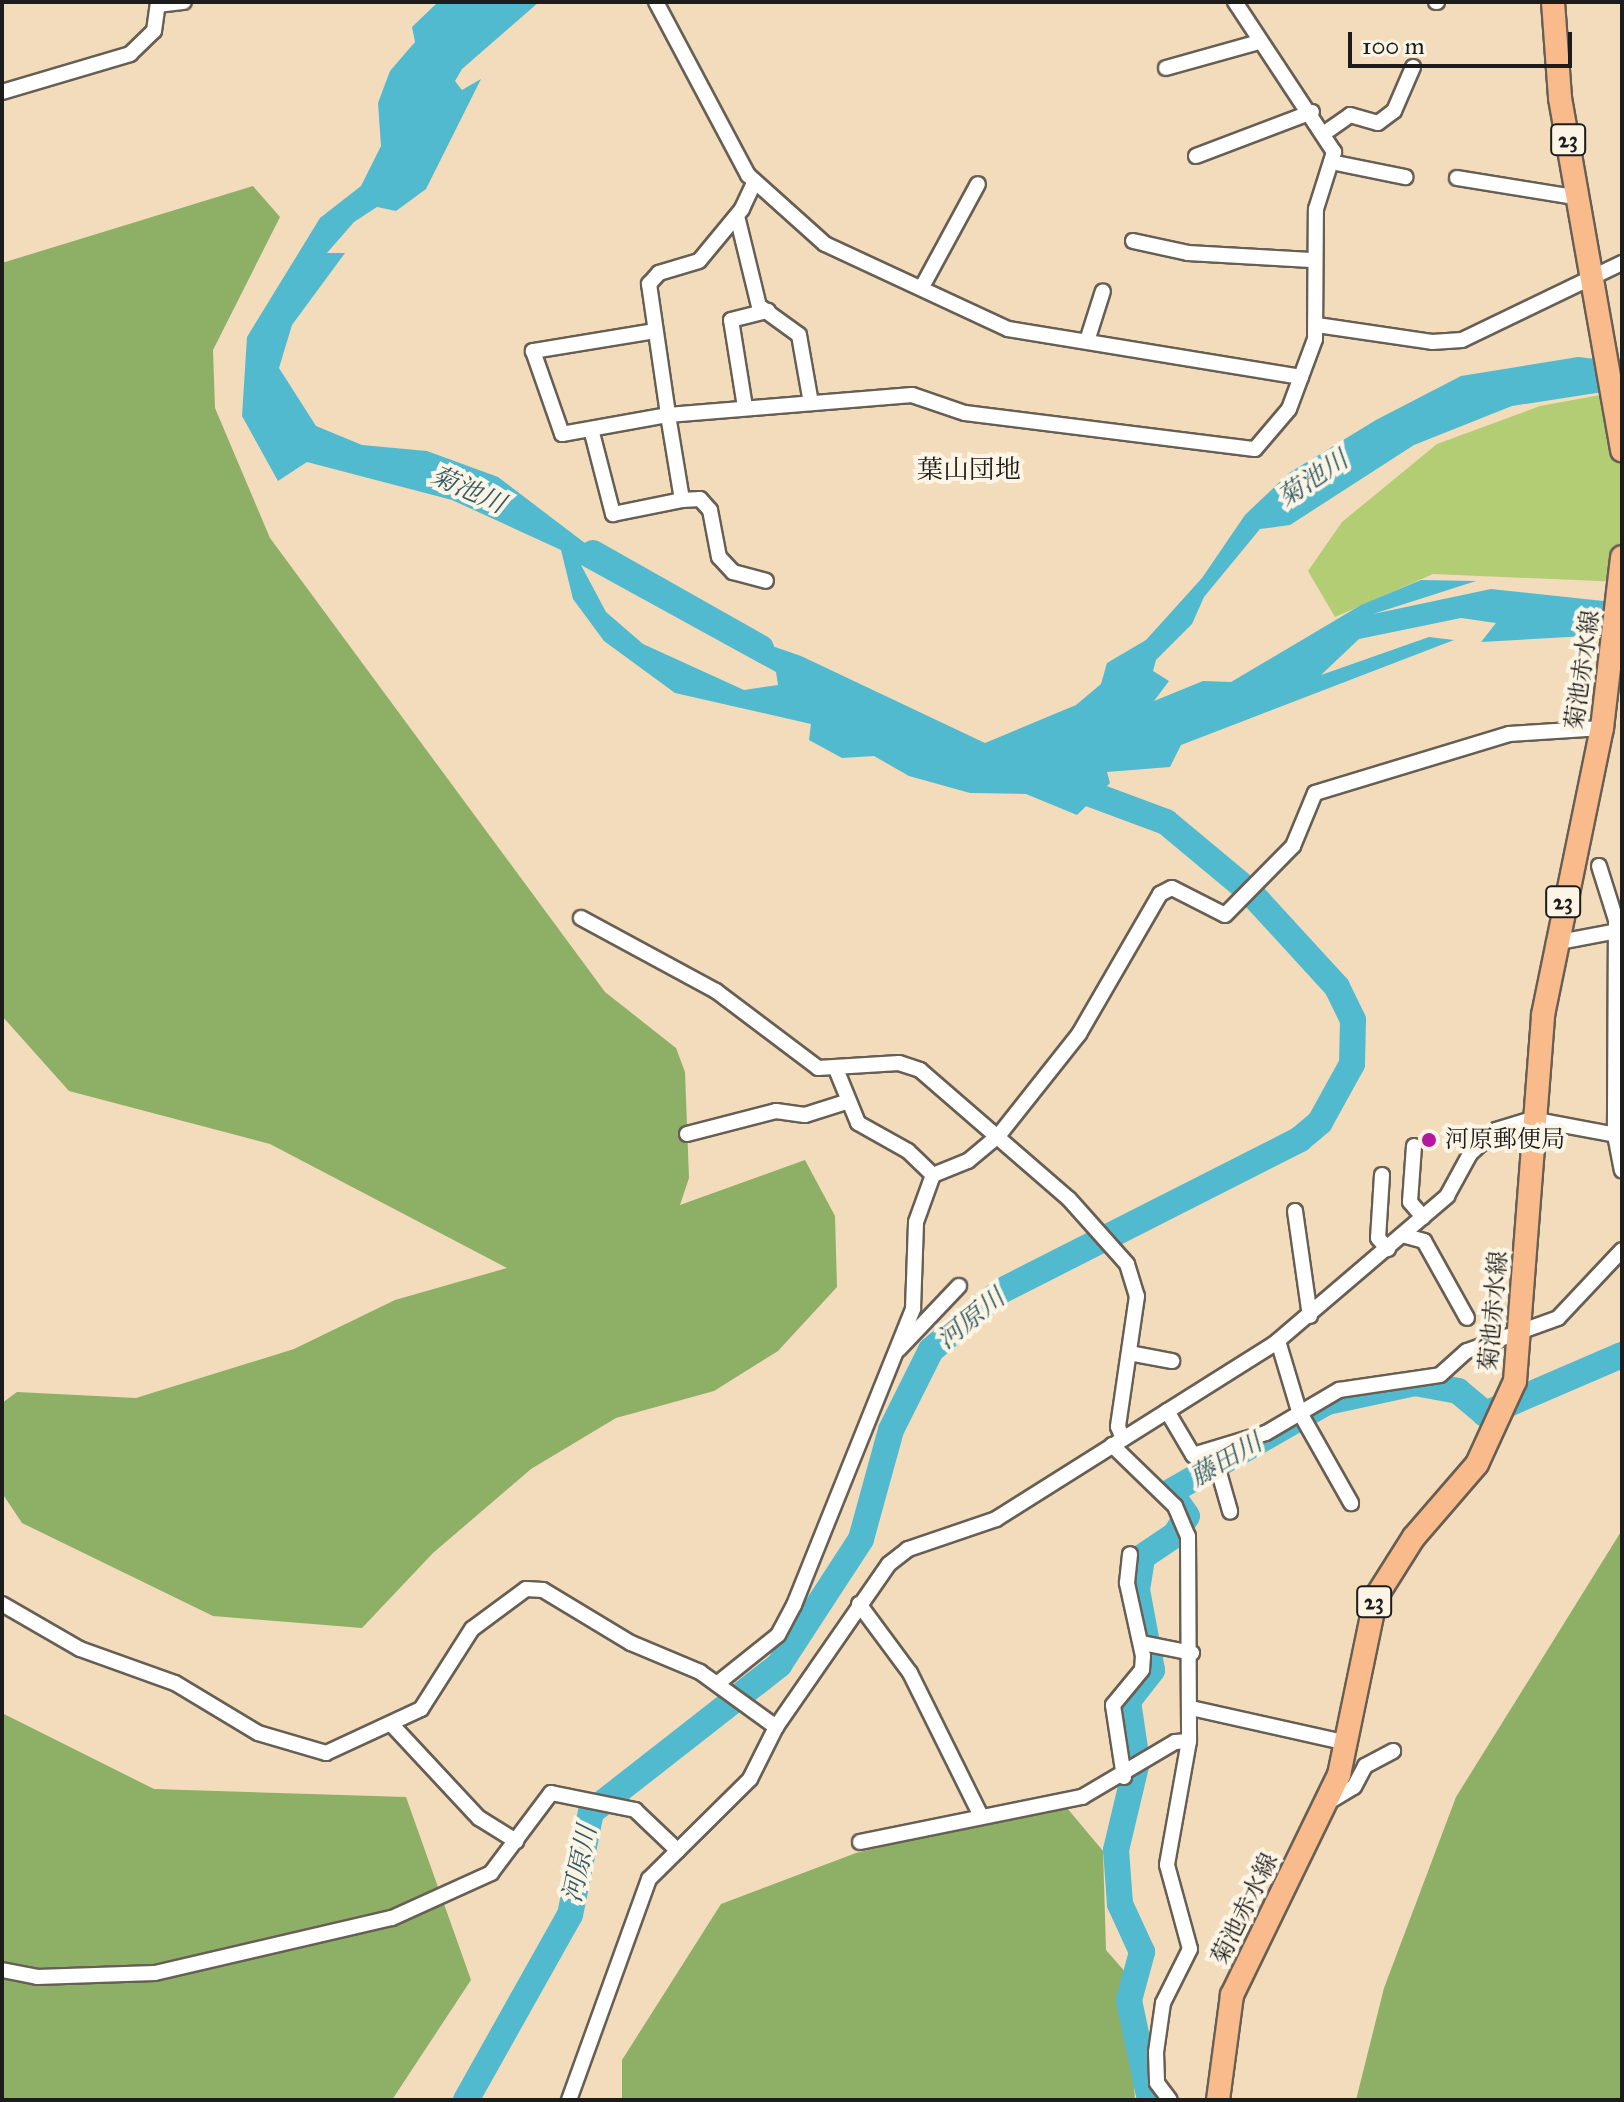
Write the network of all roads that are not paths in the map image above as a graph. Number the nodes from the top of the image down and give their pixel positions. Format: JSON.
{"nodes":[{"id":1,"x":184,"y":2,"type":"edge"},
{"id":2,"x":656,"y":2,"type":"edge"},
{"id":3,"x":1235,"y":2,"type":"edge"},
{"id":4,"x":1553,"y":2,"type":"edge"},
{"id":5,"x":158,"y":3,"type":"edge"},
{"id":6,"x":1259,"y":42,"type":"junction"},
{"id":7,"x":1413,"y":67,"type":"dead end"},
{"id":8,"x":1166,"y":68,"type":"dead end"},
{"id":9,"x":2,"y":92,"type":"edge"},
{"id":10,"x":1312,"y":112,"type":"junction"},
{"id":11,"x":1326,"y":132,"type":"junction"},
{"id":12,"x":1196,"y":156,"type":"dead end"},
{"id":13,"x":1331,"y":162,"type":"junction"},
{"id":14,"x":1405,"y":177,"type":"dead end"},
{"id":15,"x":1457,"y":178,"type":"dead end"},
{"id":16,"x":754,"y":183,"type":"junction"},
{"id":17,"x":978,"y":184,"type":"dead end"},
{"id":18,"x":1580,"y":198,"type":"junction"},
{"id":19,"x":737,"y":216,"type":"junction"},
{"id":20,"x":1133,"y":241,"type":"dead end"},
{"id":21,"x":1311,"y":260,"type":"junction"},
{"id":22,"x":1621,"y":268,"type":"edge"},
{"id":23,"x":1595,"y":276,"type":"junction"},
{"id":24,"x":922,"y":287,"type":"junction"},
{"id":25,"x":1103,"y":291,"type":"dead end"},
{"id":26,"x":768,"y":311,"type":"junction"},
{"id":27,"x":1317,"y":325,"type":"junction"},
{"id":28,"x":655,"y":331,"type":"junction"},
{"id":29,"x":1087,"y":341,"type":"junction"},
{"id":30,"x":1301,"y":377,"type":"junction"},
{"id":31,"x":811,"y":403,"type":"junction"},
{"id":32,"x":745,"y":407,"type":"junction"},
{"id":33,"x":668,"y":415,"type":"junction"},
{"id":34,"x":591,"y":429,"type":"junction"},
{"id":35,"x":1622,"y":450,"type":"edge"},
{"id":36,"x":682,"y":500,"type":"junction"},
{"id":37,"x":1622,"y":557,"type":"edge"},
{"id":38,"x":1621,"y":567,"type":"edge"},
{"id":39,"x":766,"y":581,"type":"dead end"},
{"id":40,"x":1602,"y":728,"type":"junction"},
{"id":41,"x":1599,"y":866,"type":"dead end"},
{"id":42,"x":581,"y":918,"type":"dead end"},
{"id":43,"x":1619,"y":929,"type":"edge"},
{"id":44,"x":1553,"y":943,"type":"junction"},
{"id":45,"x":836,"y":1069,"type":"junction"},
{"id":46,"x":846,"y":1102,"type":"junction"},
{"id":47,"x":1531,"y":1119,"type":"junction"},
{"id":48,"x":687,"y":1134,"type":"dead end"},
{"id":49,"x":999,"y":1135,"type":"junction"},
{"id":50,"x":1618,"y":1136,"type":"edge"},
{"id":51,"x":1414,"y":1146,"type":"dead end"},
{"id":52,"x":1622,"y":1170,"type":"edge"},
{"id":53,"x":933,"y":1175,"type":"junction"},
{"id":54,"x":1382,"y":1175,"type":"dead end"},
{"id":55,"x":1295,"y":1211,"type":"dead end"},
{"id":56,"x":1423,"y":1217,"type":"junction"},
{"id":57,"x":1402,"y":1235,"type":"junction"},
{"id":58,"x":1388,"y":1249,"type":"junction"},
{"id":59,"x":1622,"y":1250,"type":"edge"},
{"id":60,"x":959,"y":1286,"type":"dead end"},
{"id":61,"x":1310,"y":1316,"type":"junction"},
{"id":62,"x":1467,"y":1318,"type":"dead end"},
{"id":63,"x":1521,"y":1336,"type":"junction"},
{"id":64,"x":1278,"y":1341,"type":"junction"},
{"id":65,"x":895,"y":1350,"type":"junction"},
{"id":66,"x":1129,"y":1353,"type":"junction"},
{"id":67,"x":1172,"y":1361,"type":"dead end"},
{"id":68,"x":1167,"y":1411,"type":"junction"},
{"id":69,"x":1299,"y":1411,"type":"junction"},
{"id":70,"x":1117,"y":1442,"type":"junction"},
{"id":71,"x":1193,"y":1455,"type":"junction"},
{"id":72,"x":1351,"y":1503,"type":"dead end"},
{"id":73,"x":1230,"y":1512,"type":"dead end"},
{"id":74,"x":1130,"y":1554,"type":"dead end"},
{"id":75,"x":2,"y":1604,"type":"edge"},
{"id":76,"x":859,"y":1604,"type":"junction"},
{"id":77,"x":1142,"y":1643,"type":"junction"},
{"id":78,"x":1192,"y":1653,"type":"junction"},
{"id":79,"x":718,"y":1683,"type":"junction"},
{"id":80,"x":1191,"y":1708,"type":"junction"},
{"id":81,"x":394,"y":1727,"type":"junction"},
{"id":82,"x":776,"y":1727,"type":"junction"},
{"id":83,"x":1189,"y":1741,"type":"junction"},
{"id":84,"x":1348,"y":1743,"type":"junction"},
{"id":85,"x":1393,"y":1751,"type":"dead end"},
{"id":86,"x":1124,"y":1777,"type":"junction"},
{"id":87,"x":1327,"y":1803,"type":"junction"},
{"id":88,"x":981,"y":1816,"type":"junction"},
{"id":89,"x":516,"y":1841,"type":"junction"},
{"id":90,"x":860,"y":1842,"type":"dead end"},
{"id":91,"x":678,"y":1851,"type":"junction"},
{"id":92,"x":2,"y":1970,"type":"edge"},
{"id":93,"x":569,"y":2100,"type":"edge"},
{"id":94,"x":1170,"y":2100,"type":"edge"},
{"id":95,"x":1218,"y":2100,"type":"edge"}],
"edges":[{"from":1,"to":5,"type":"street"},
{"from":2,"to":16,"type":"street"},
{"from":3,"to":6,"type":"street"},
{"from":4,"to":18,"type":"main road","number":"23"},
{"from":5,"to":9,"type":"street"},
{"from":6,"to":8,"type":"street"},
{"from":6,"to":10,"type":"street"},
{"from":7,"to":11,"type":"street"},
{"from":10,"to":11,"type":"street"},
{"from":10,"to":12,"type":"street"},
{"from":11,"to":13,"type":"street"},
{"from":13,"to":14,"type":"street"},
{"from":13,"to":21,"type":"street"},
{"from":15,"to":18,"type":"street"},
{"from":16,"to":19,"type":"street"},
{"from":16,"to":24,"type":"street"},
{"from":17,"to":24,"type":"street"},
{"from":18,"to":23,"type":"main road","number":"23"},
{"from":19,"to":26,"type":"street"},
{"from":19,"to":28,"type":"street"},
{"from":20,"to":21,"type":"street"},
{"from":21,"to":27,"type":"street"},
{"from":22,"to":23,"type":"street"},
{"from":23,"to":27,"type":"street"},
{"from":23,"to":35,"type":"main road","number":"23"},
{"from":24,"to":29,"type":"street"},
{"from":25,"to":29,"type":"street"},
{"from":26,"to":31,"type":"street"},
{"from":26,"to":32,"type":"street"},
{"from":27,"to":30,"type":"street"},
{"from":28,"to":33,"type":"street"},
{"from":28,"to":34,"type":"street"},
{"from":29,"to":30,"type":"street"},
{"from":30,"to":31,"type":"street"},
{"from":31,"to":32,"type":"street"},
{"from":32,"to":33,"type":"street"},
{"from":33,"to":34,"type":"street"},
{"from":33,"to":36,"type":"street"},
{"from":34,"to":36,"type":"street"},
{"from":36,"to":39,"type":"street"},
{"from":37,"to":38,"type":"main road","name":"菊池赤水線","number":"23"},
{"from":38,"to":40,"type":"main road","name":"菊池赤水線","number":"23"},
{"from":40,"to":44,"type":"main road","name":"菊池赤水線","number":"23"},
{"from":40,"to":49,"type":"street"},
{"from":41,"to":43,"type":"street"},
{"from":42,"to":45,"type":"street"},
{"from":43,"to":44,"type":"street"},
{"from":43,"to":50,"type":"street"},
{"from":44,"to":47,"type":"main road","name":"菊池赤水線","number":"23"},
{"from":45,"to":46,"type":"street"},
{"from":45,"to":49,"type":"street"},
{"from":46,"to":48,"type":"street"},
{"from":46,"to":53,"type":"street"},
{"from":47,"to":50,"type":"street"},
{"from":47,"to":56,"type":"street"},
{"from":47,"to":63,"type":"main road","name":"菊池赤水線","number":"23"},
{"from":49,"to":53,"type":"street"},
{"from":49,"to":66,"type":"street"},
{"from":50,"to":52,"type":"street"},
{"from":51,"to":56,"type":"street"},
{"from":53,"to":65,"type":"street"},
{"from":54,"to":58,"type":"street"},
{"from":55,"to":61,"type":"street"},
{"from":56,"to":57,"type":"street"},
{"from":57,"to":58,"type":"street"},
{"from":57,"to":62,"type":"street"},
{"from":58,"to":61,"type":"street"},
{"from":59,"to":63,"type":"street"},
{"from":60,"to":65,"type":"street"},
{"from":61,"to":64,"type":"street"},
{"from":63,"to":69,"type":"street"},
{"from":63,"to":84,"type":"main road","name":"菊池赤水線","number":"23"},
{"from":64,"to":68,"type":"street"},
{"from":64,"to":69,"type":"street"},
{"from":65,"to":79,"type":"street"},
{"from":66,"to":67,"type":"street"},
{"from":66,"to":70,"type":"street"},
{"from":68,"to":70,"type":"street"},
{"from":68,"to":71,"type":"street"},
{"from":69,"to":71,"type":"street"},
{"from":69,"to":72,"type":"street"},
{"from":70,"to":76,"type":"street"},
{"from":70,"to":78,"type":"street"},
{"from":71,"to":73,"type":"street"},
{"from":74,"to":77,"type":"street"},
{"from":75,"to":81,"type":"street"},
{"from":76,"to":82,"type":"street"},
{"from":76,"to":88,"type":"street"},
{"from":77,"to":78,"type":"street"},
{"from":77,"to":86,"type":"street"},
{"from":78,"to":80,"type":"street"},
{"from":79,"to":81,"type":"street"},
{"from":79,"to":82,"type":"street"},
{"from":80,"to":83,"type":"street"},
{"from":80,"to":84,"type":"street"},
{"from":81,"to":89,"type":"street"},
{"from":82,"to":91,"type":"street"},
{"from":83,"to":86,"type":"street"},
{"from":83,"to":94,"type":"street"},
{"from":84,"to":87,"type":"main road","name":"菊池赤水線","number":"23"},
{"from":85,"to":87,"type":"street"},
{"from":86,"to":88,"type":"street"},
{"from":87,"to":95,"type":"main road","name":"菊池赤水線","number":"23"},
{"from":88,"to":90,"type":"street"},
{"from":89,"to":91,"type":"street"},
{"from":89,"to":92,"type":"street"},
{"from":91,"to":93,"type":"street"}]}
